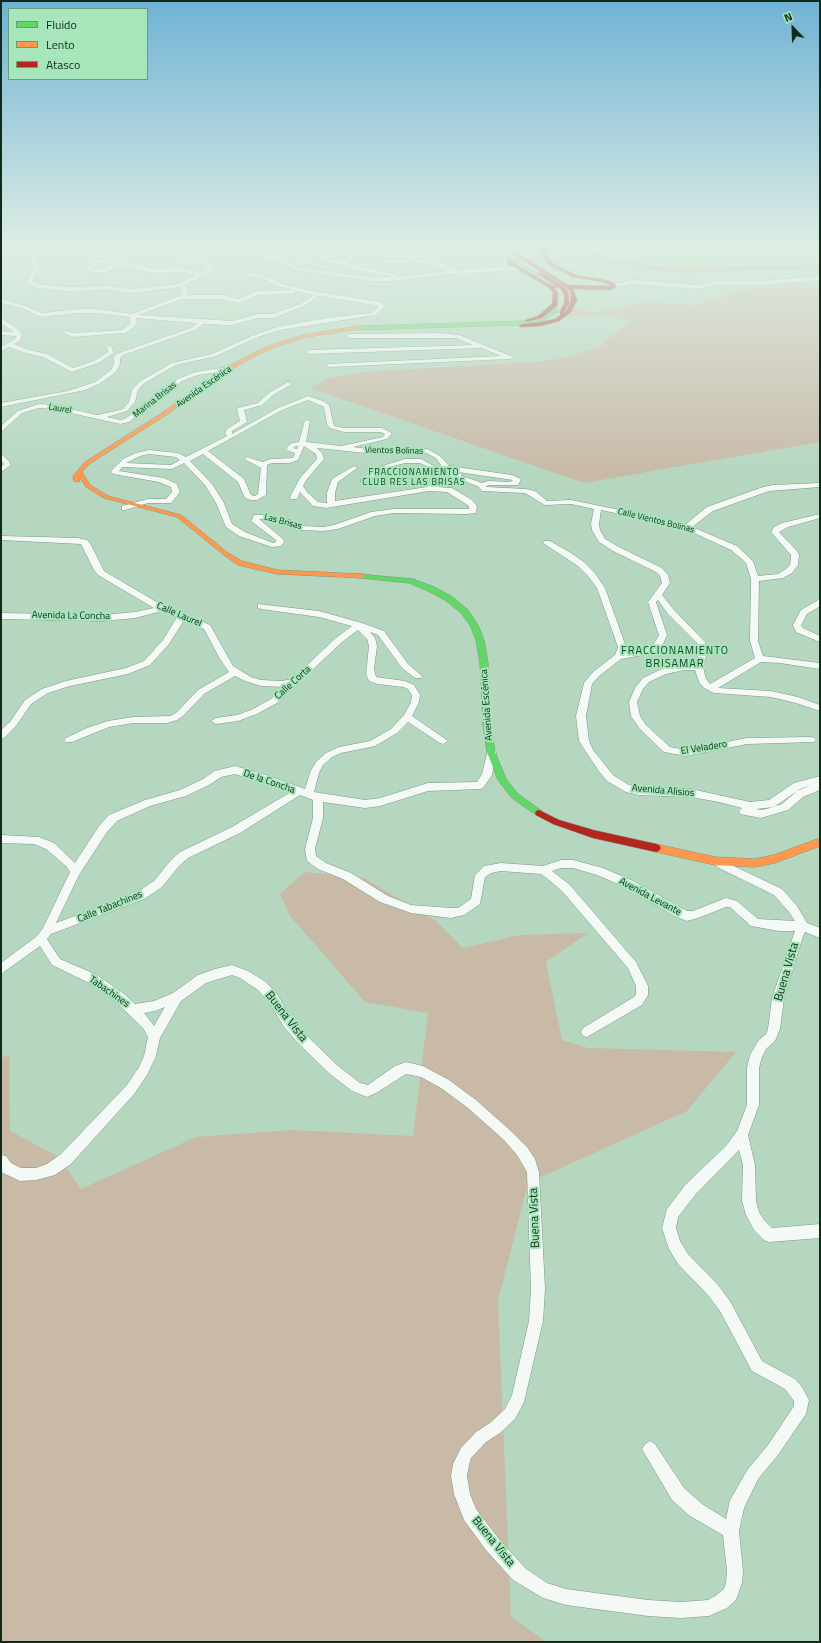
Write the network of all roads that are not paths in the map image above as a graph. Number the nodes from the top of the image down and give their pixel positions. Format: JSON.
{"nodes":[{"id":1,"x":4,"y":322,"type":"edge"},
{"id":2,"x":134,"y":322,"type":"edge"},
{"id":3,"x":198,"y":322,"type":"edge"},
{"id":4,"x":202,"y":322,"type":"junction"},
{"id":5,"x":237,"y":322,"type":"edge"},
{"id":6,"x":316,"y":322,"type":"edge"},
{"id":7,"x":529,"y":322,"type":"edge"},
{"id":8,"x":540,"y":322,"type":"edge"},
{"id":9,"x":552,"y":322,"type":"edge"},
{"id":10,"x":521,"y":325,"type":"junction"},
{"id":11,"x":421,"y":326,"type":"junction"},
{"id":12,"x":370,"y":327,"type":"junction"},
{"id":13,"x":1,"y":333,"type":"edge"},
{"id":14,"x":66,"y":333,"type":"dead end"},
{"id":15,"x":397,"y":333,"type":"junction"},
{"id":16,"x":18,"y":334,"type":"junction"},
{"id":17,"x":349,"y":336,"type":"dead end"},
{"id":18,"x":295,"y":339,"type":"junction"},
{"id":19,"x":10,"y":345,"type":"junction"},
{"id":20,"x":484,"y":346,"type":"junction"},
{"id":21,"x":109,"y":347,"type":"dead end"},
{"id":22,"x":1,"y":349,"type":"edge"},
{"id":23,"x":309,"y":352,"type":"dead end"},
{"id":24,"x":329,"y":365,"type":"dead end"},
{"id":25,"x":228,"y":369,"type":"junction"},
{"id":26,"x":288,"y":384,"type":"dead end"},
{"id":27,"x":1,"y":405,"type":"edge"},
{"id":28,"x":97,"y":417,"type":"junction"},
{"id":29,"x":127,"y":421,"type":"joint"},
{"id":30,"x":306,"y":421,"type":"dead end"},
{"id":31,"x":1,"y":430,"type":"edge"},
{"id":32,"x":231,"y":437,"type":"junction"},
{"id":33,"x":304,"y":446,"type":"junction"},
{"id":34,"x":342,"y":448,"type":"junction"},
{"id":35,"x":200,"y":453,"type":"junction"},
{"id":36,"x":178,"y":455,"type":"junction"},
{"id":37,"x":1,"y":456,"type":"edge"},
{"id":38,"x":247,"y":459,"type":"dead end"},
{"id":39,"x":184,"y":460,"type":"junction"},
{"id":40,"x":119,"y":465,"type":"junction"},
{"id":41,"x":263,"y":465,"type":"junction"},
{"id":42,"x":172,"y":467,"type":"junction"},
{"id":43,"x":354,"y":468,"type":"dead end"},
{"id":44,"x":191,"y":469,"type":"junction"},
{"id":45,"x":444,"y":469,"type":"junction"},
{"id":46,"x":1,"y":470,"type":"edge"},
{"id":47,"x":79,"y":472,"type":"junction"},
{"id":48,"x":444,"y":480,"type":"junction"},
{"id":49,"x":364,"y":481,"type":"dead end"},
{"id":50,"x":482,"y":485,"type":"junction"},
{"id":51,"x":820,"y":485,"type":"edge"},
{"id":52,"x":300,"y":486,"type":"junction"},
{"id":53,"x":430,"y":489,"type":"junction"},
{"id":54,"x":449,"y":490,"type":"junction"},
{"id":55,"x":294,"y":497,"type":"dead end"},
{"id":56,"x":136,"y":504,"type":"junction"},
{"id":57,"x":331,"y":504,"type":"junction"},
{"id":58,"x":125,"y":508,"type":"junction"},
{"id":59,"x":598,"y":508,"type":"junction"},
{"id":60,"x":820,"y":516,"type":"edge"},
{"id":61,"x":190,"y":524,"type":"junction"},
{"id":62,"x":686,"y":528,"type":"junction"},
{"id":63,"x":1,"y":538,"type":"edge"},
{"id":64,"x":546,"y":543,"type":"dead end"},
{"id":65,"x":755,"y":579,"type":"junction"},
{"id":66,"x":657,"y":594,"type":"junction"},
{"id":67,"x":820,"y":602,"type":"edge"},
{"id":68,"x":261,"y":606,"type":"dead end"},
{"id":69,"x":164,"y":608,"type":"junction"},
{"id":70,"x":1,"y":616,"type":"edge"},
{"id":71,"x":182,"y":616,"type":"junction"},
{"id":72,"x":359,"y":626,"type":"junction"},
{"id":73,"x":820,"y":638,"type":"edge"},
{"id":74,"x":619,"y":656,"type":"junction"},
{"id":75,"x":760,"y":659,"type":"junction"},
{"id":76,"x":820,"y":666,"type":"edge"},
{"id":77,"x":699,"y":667,"type":"junction"},
{"id":78,"x":235,"y":672,"type":"junction"},
{"id":79,"x":418,"y":676,"type":"dead end"},
{"id":80,"x":297,"y":681,"type":"junction"},
{"id":81,"x":710,"y":688,"type":"junction"},
{"id":82,"x":820,"y":708,"type":"edge"},
{"id":83,"x":406,"y":717,"type":"junction"},
{"id":84,"x":216,"y":721,"type":"dead end"},
{"id":85,"x":1,"y":736,"type":"edge"},
{"id":86,"x":69,"y":740,"type":"dead end"},
{"id":87,"x":811,"y":740,"type":"dead end"},
{"id":88,"x":443,"y":741,"type":"dead end"},
{"id":89,"x":490,"y":752,"type":"junction"},
{"id":90,"x":820,"y":780,"type":"edge"},
{"id":91,"x":820,"y":786,"type":"edge"},
{"id":92,"x":298,"y":792,"type":"junction"},
{"id":93,"x":313,"y":796,"type":"junction"},
{"id":94,"x":705,"y":796,"type":"junction"},
{"id":95,"x":1,"y":839,"type":"edge"},
{"id":96,"x":820,"y":842,"type":"edge"},
{"id":97,"x":715,"y":861,"type":"junction"},
{"id":98,"x":543,"y":870,"type":"junction"},
{"id":99,"x":75,"y":872,"type":"junction"},
{"id":100,"x":802,"y":926,"type":"junction"},
{"id":101,"x":820,"y":933,"type":"edge"},
{"id":102,"x":44,"y":935,"type":"junction"},
{"id":103,"x":1,"y":969,"type":"edge"},
{"id":104,"x":178,"y":997,"type":"junction"},
{"id":105,"x":133,"y":1010,"type":"junction"},
{"id":106,"x":587,"y":1032,"type":"dead end"},
{"id":107,"x":154,"y":1037,"type":"junction"},
{"id":108,"x":742,"y":1135,"type":"junction"},
{"id":109,"x":1,"y":1161,"type":"edge"},
{"id":110,"x":820,"y":1231,"type":"edge"},
{"id":111,"x":650,"y":1449,"type":"dead end"},
{"id":112,"x":731,"y":1531,"type":"junction"}],
"edges":[{"from":1,"to":16,"type":"street"},
{"from":2,"to":14,"type":"street"},
{"from":3,"to":4,"type":"street"},
{"from":4,"to":5,"type":"street"},
{"from":4,"to":27,"type":"street"},
{"from":6,"to":28,"type":"street"},
{"from":7,"to":10,"type":"main road"},
{"from":8,"to":10,"type":"main road","bridge":true},
{"from":9,"to":10,"type":"main road"},
{"from":10,"to":11,"type":"main road","name":"Avenida Escénica"},
{"from":10,"to":15,"type":"main road"},
{"from":11,"to":12,"type":"main road","name":"Avenida Escénica"},
{"from":11,"to":15,"type":"main road"},
{"from":12,"to":15,"type":"main road"},
{"from":12,"to":18,"type":"main road","name":"Avenida Escénica"},
{"from":13,"to":16,"type":"street"},
{"from":15,"to":17,"type":"street"},
{"from":15,"to":18,"type":"main road"},
{"from":15,"to":20,"type":"street"},
{"from":16,"to":19,"type":"street"},
{"from":18,"to":25,"type":"main road","name":"Avenida Escénica"},
{"from":19,"to":21,"type":"street"},
{"from":19,"to":22,"type":"street"},
{"from":20,"to":23,"type":"street"},
{"from":20,"to":24,"type":"street"},
{"from":25,"to":29,"type":"street","name":"Marina Brisas"},
{"from":25,"to":47,"type":"main road","name":"Avenida Escénica"},
{"from":26,"to":32,"type":"street"},
{"from":28,"to":29,"type":"street","name":"Laurel"},
{"from":28,"to":31,"type":"street","name":"Laurel"},
{"from":30,"to":33,"type":"street"},
{"from":32,"to":34,"type":"street"},
{"from":32,"to":35,"type":"street"},
{"from":33,"to":34,"type":"street","name":"Vientos Bolinas"},
{"from":33,"to":41,"type":"street"},
{"from":33,"to":52,"type":"street"},
{"from":34,"to":45,"type":"street","name":"Vientos Bolinas"},
{"from":35,"to":36,"type":"street"},
{"from":35,"to":39,"type":"street"},
{"from":35,"to":41,"type":"street"},
{"from":36,"to":39,"type":"street","name":"Las Brisas"},
{"from":36,"to":40,"type":"street"},
{"from":37,"to":46,"type":"street"},
{"from":38,"to":41,"type":"street"},
{"from":39,"to":42,"type":"street"},
{"from":39,"to":44,"type":"street","name":"Las Brisas"},
{"from":40,"to":42,"type":"street"},
{"from":40,"to":56,"type":"street"},
{"from":42,"to":44,"type":"street"},
{"from":43,"to":57,"type":"street"},
{"from":44,"to":54,"type":"street","name":"Las Brisas"},
{"from":45,"to":48,"type":"street"},
{"from":45,"to":49,"type":"street"},
{"from":45,"to":50,"type":"street","name":"Calle Vientos Bolinas","bridge":true},
{"from":45,"to":50,"type":"street"},
{"from":47,"to":56,"type":"main road","name":"Avenida Escénica"},
{"from":47,"to":58,"type":"main road","name":"Avenida Escénica"},
{"from":48,"to":53,"type":"street"},
{"from":48,"to":54,"type":"street"},
{"from":50,"to":59,"type":"street","name":"Calle Vientos Bolinas"},
{"from":51,"to":62,"type":"street"},
{"from":52,"to":55,"type":"street"},
{"from":52,"to":57,"type":"street"},
{"from":53,"to":54,"type":"street","name":"Las Brisas"},
{"from":53,"to":57,"type":"street"},
{"from":56,"to":58,"type":"street"},
{"from":56,"to":61,"type":"main road","name":"Avenida Escénica"},
{"from":58,"to":61,"type":"main road","name":"Avenida Escénica"},
{"from":59,"to":62,"type":"street","name":"Calle Vientos Bolinas"},
{"from":59,"to":66,"type":"street"},
{"from":60,"to":65,"type":"street"},
{"from":61,"to":89,"type":"main road","name":"Avenida Escénica"},
{"from":62,"to":65,"type":"street","name":"Calle Vientos Bolinas"},
{"from":63,"to":69,"type":"street","name":"Calle Laurel"},
{"from":64,"to":74,"type":"street"},
{"from":65,"to":75,"type":"street","name":"Calle Vientos Bolinas"},
{"from":66,"to":74,"type":"street"},
{"from":66,"to":77,"type":"street"},
{"from":67,"to":73,"type":"street"},
{"from":68,"to":72,"type":"street"},
{"from":69,"to":70,"type":"street","name":"Avenida La Concha"},
{"from":69,"to":71,"type":"street","name":"Calle Laurel"},
{"from":71,"to":78,"type":"street","name":"Calle Laurel"},
{"from":71,"to":85,"type":"street"},
{"from":72,"to":79,"type":"street"},
{"from":72,"to":80,"type":"street","name":"Calle Corta"},
{"from":72,"to":83,"type":"street"},
{"from":74,"to":94,"type":"street","name":"Avenida Alisios"},
{"from":75,"to":76,"type":"street"},
{"from":75,"to":81,"type":"street"},
{"from":77,"to":81,"type":"street"},
{"from":77,"to":87,"type":"street","name":"El Veladero"},
{"from":78,"to":80,"type":"street","name":"Calle Laurel"},
{"from":78,"to":86,"type":"street"},
{"from":80,"to":84,"type":"street","name":"Calle Corta"},
{"from":81,"to":82,"type":"street"},
{"from":83,"to":88,"type":"street"},
{"from":83,"to":93,"type":"street"},
{"from":89,"to":93,"type":"street","name":"De la Concha"},
{"from":89,"to":97,"type":"main road","name":"Avenida Escénica"},
{"from":90,"to":94,"type":"street","name":"Avenida Alisios"},
{"from":91,"to":94,"type":"street","name":"Avenida Alisios"},
{"from":92,"to":93,"type":"street","name":"De la Concha"},
{"from":92,"to":99,"type":"street","name":"De la Concha"},
{"from":92,"to":102,"type":"street","name":"Calle Tabachines"},
{"from":93,"to":98,"type":"street","name":"Avenida Levante"},
{"from":95,"to":99,"type":"street"},
{"from":96,"to":97,"type":"main road","name":"Avenida Escénica"},
{"from":97,"to":100,"type":"street"},
{"from":98,"to":100,"type":"street","name":"Avenida Levante"},
{"from":98,"to":106,"type":"street"},
{"from":99,"to":102,"type":"street","name":"De la Concha"},
{"from":100,"to":101,"type":"street"},
{"from":100,"to":108,"type":"street","name":"Buena Vista"},
{"from":102,"to":103,"type":"street","name":"Calle Tabachines"},
{"from":102,"to":105,"type":"street","name":"Tabachines"},
{"from":104,"to":105,"type":"street"},
{"from":104,"to":107,"type":"street","name":"Buena Vista"},
{"from":104,"to":112,"type":"street","name":"Buena Vista"},
{"from":105,"to":107,"type":"street","name":"Tabachines"},
{"from":107,"to":109,"type":"street","name":"Buena Vista"},
{"from":108,"to":110,"type":"street"},
{"from":108,"to":112,"type":"street","name":"Buena Vista"},
{"from":111,"to":112,"type":"street"}]}
